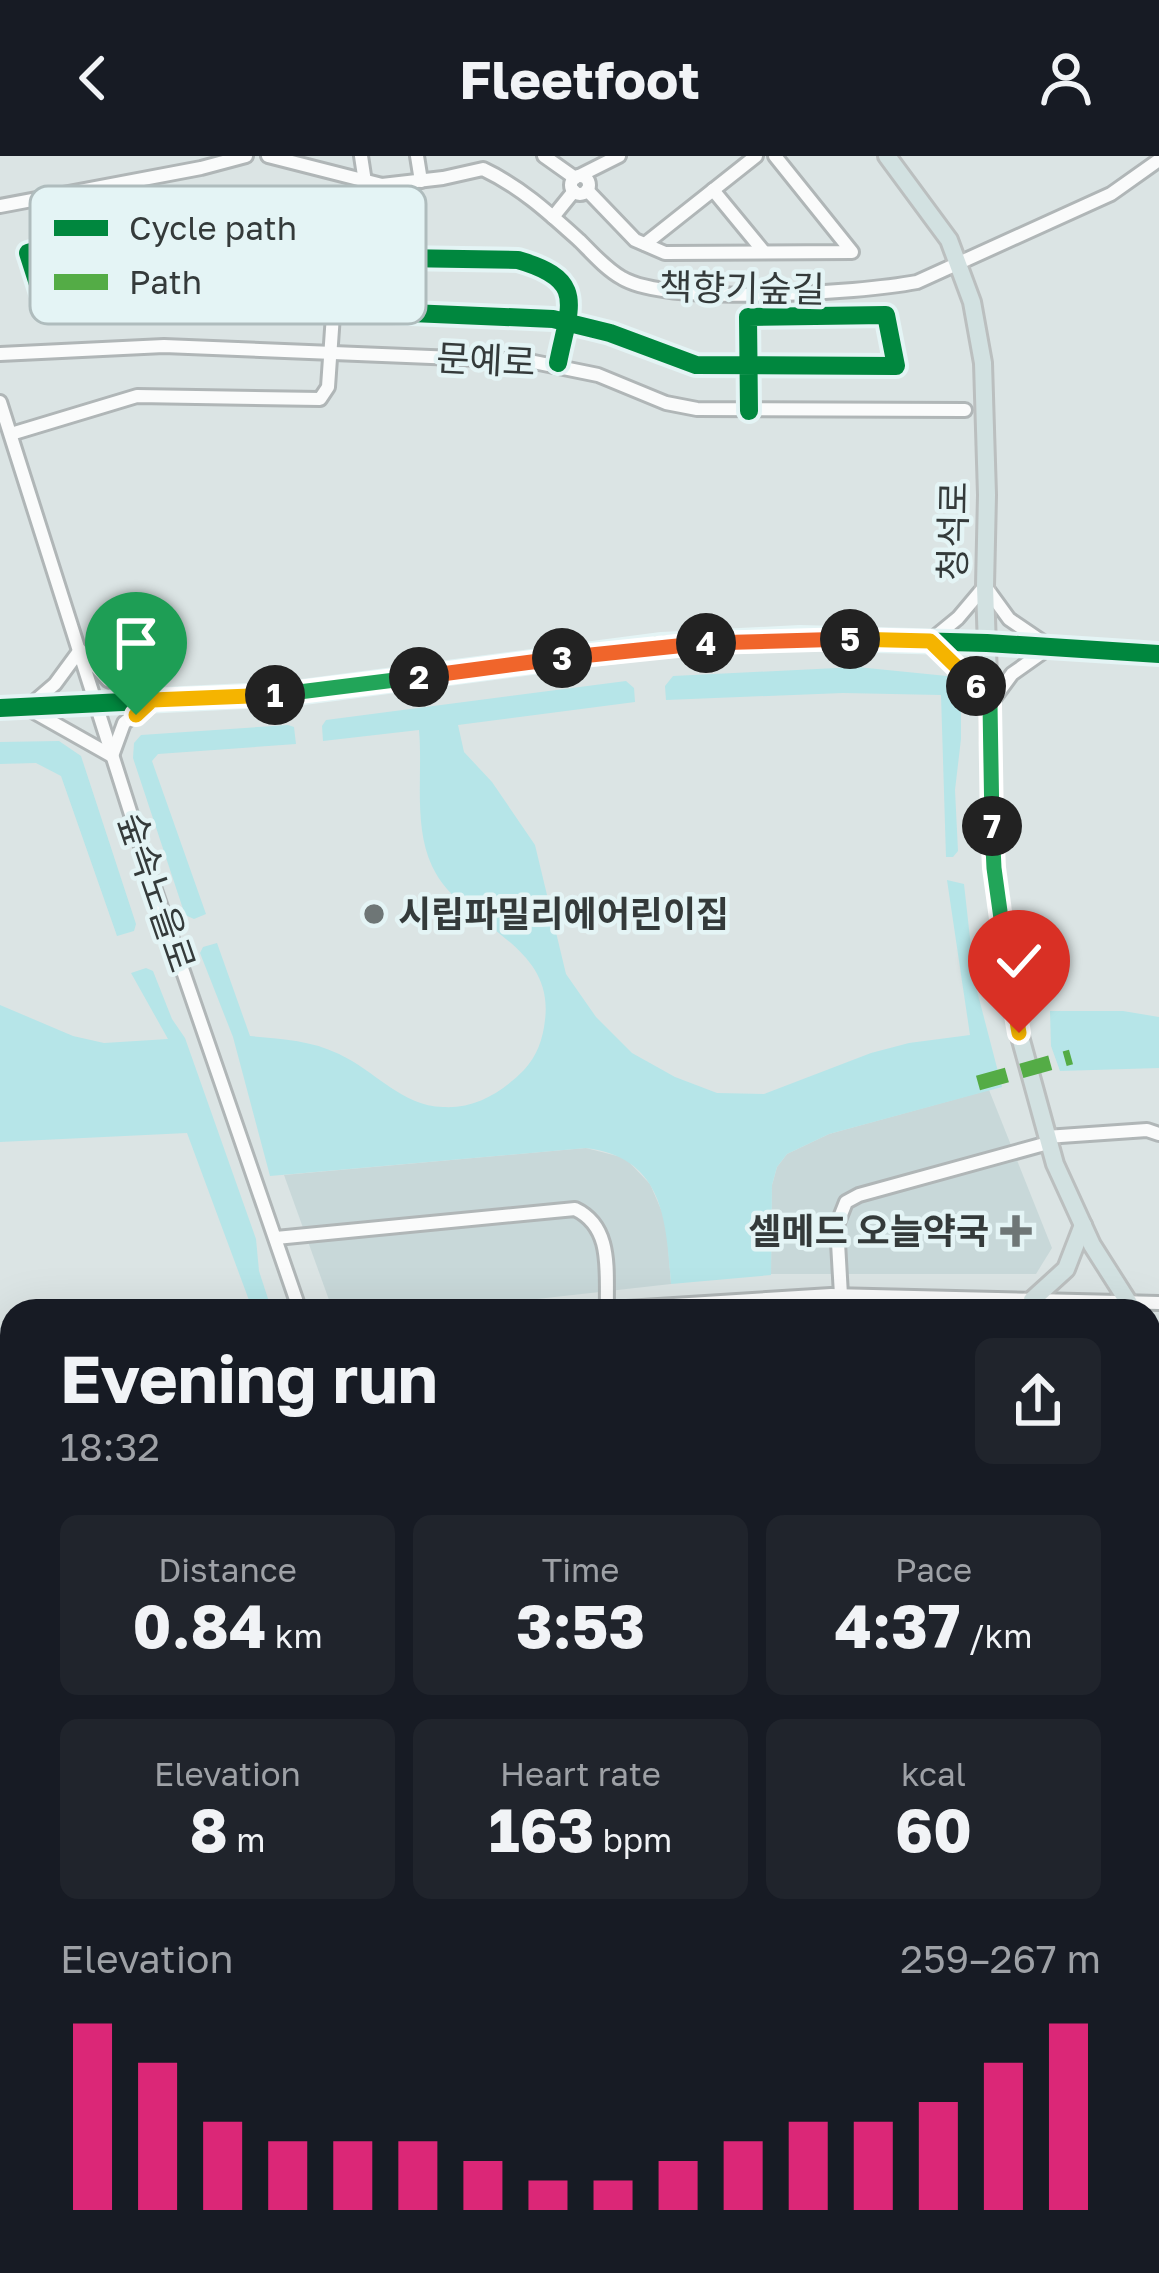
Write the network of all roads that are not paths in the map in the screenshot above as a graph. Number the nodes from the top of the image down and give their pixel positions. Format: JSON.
{"nodes":[{"id":1,"x":268,"y":156,"type":"edge"},
{"id":2,"x":361,"y":156,"type":"edge"},
{"id":3,"x":417,"y":156,"type":"edge"},
{"id":4,"x":544,"y":156,"type":"edge"},
{"id":5,"x":619,"y":156,"type":"edge"},
{"id":6,"x":756,"y":156,"type":"edge"},
{"id":7,"x":775,"y":156,"type":"edge"},
{"id":8,"x":886,"y":156,"type":"edge"},
{"id":9,"x":238,"y":157,"type":"edge"},
{"id":10,"x":1159,"y":160,"type":"edge"},
{"id":11,"x":482,"y":162,"type":"edge"},
{"id":12,"x":421,"y":181,"type":"junction"},
{"id":13,"x":365,"y":182,"type":"junction"},
{"id":14,"x":579,"y":184,"type":"junction"},
{"id":15,"x":106,"y":186,"type":"edge"},
{"id":16,"x":713,"y":190,"type":"junction"},
{"id":17,"x":30,"y":200,"type":"edge"},
{"id":18,"x":0,"y":206,"type":"edge"},
{"id":19,"x":553,"y":217,"type":"junction"},
{"id":20,"x":645,"y":244,"type":"junction"},
{"id":21,"x":764,"y":252,"type":"junction"},
{"id":22,"x":426,"y":258,"type":"edge"},
{"id":23,"x":960,"y":263,"type":"junction"},
{"id":24,"x":426,"y":314,"type":"edge"},
{"id":25,"x":566,"y":322,"type":"junction"},
{"id":26,"x":333,"y":324,"type":"edge"},
{"id":27,"x":332,"y":353,"type":"junction"},
{"id":28,"x":0,"y":354,"type":"edge"},
{"id":29,"x":558,"y":363,"type":"junction"},
{"id":30,"x":751,"y":366,"type":"junction"},
{"id":31,"x":0,"y":401,"type":"edge"},
{"id":32,"x":965,"y":410,"type":"dead end"},
{"id":33,"x":749,"y":411,"type":"junction"},
{"id":34,"x":11,"y":434,"type":"junction"},
{"id":35,"x":985,"y":586,"type":"junction"},
{"id":36,"x":930,"y":641,"type":"junction"},
{"id":37,"x":987,"y":643,"type":"junction"},
{"id":38,"x":1050,"y":647,"type":"junction"},
{"id":39,"x":80,"y":650,"type":"junction"},
{"id":40,"x":1159,"y":654,"type":"edge"},
{"id":41,"x":152,"y":700,"type":"junction"},
{"id":42,"x":95,"y":703,"type":"junction"},
{"id":43,"x":990,"y":704,"type":"junction"},
{"id":44,"x":0,"y":708,"type":"edge"},
{"id":45,"x":27,"y":708,"type":"junction"},
{"id":46,"x":112,"y":756,"type":"junction"},
{"id":47,"x":1159,"y":1134,"type":"edge"},
{"id":48,"x":1047,"y":1140,"type":"junction"},
{"id":49,"x":1083,"y":1225,"type":"junction"},
{"id":50,"x":276,"y":1238,"type":"junction"},
{"id":51,"x":841,"y":1295,"type":"junction"},
{"id":52,"x":296,"y":1299,"type":"edge"},
{"id":53,"x":606,"y":1299,"type":"edge"},
{"id":54,"x":763,"y":1299,"type":"edge"},
{"id":55,"x":994,"y":1299,"type":"edge"},
{"id":56,"x":1033,"y":1299,"type":"edge"},
{"id":57,"x":1127,"y":1299,"type":"edge"}],
"edges":[{"from":1,"to":13,"type":"street","name":"책향기숲길"},
{"from":2,"to":13,"type":"street"},
{"from":3,"to":12,"type":"street"},
{"from":4,"to":14,"type":"street"},
{"from":5,"to":14,"type":"street"},
{"from":6,"to":16,"type":"street"},
{"from":7,"to":21,"type":"street"},
{"from":8,"to":23,"type":"main road","name":"청석로"},
{"from":9,"to":15,"type":"street"},
{"from":10,"to":23,"type":"street","name":"책향기숲길"},
{"from":11,"to":12,"type":"street","name":"책향기숲길"},
{"from":11,"to":19,"type":"street","name":"책향기숲길"},
{"from":12,"to":13,"type":"street","name":"책향기숲길"},
{"from":14,"to":19,"type":"street"},
{"from":14,"to":20,"type":"street"},
{"from":16,"to":20,"type":"street"},
{"from":16,"to":21,"type":"street"},
{"from":17,"to":18,"type":"street"},
{"from":19,"to":23,"type":"street","name":"책향기숲길"},
{"from":20,"to":21,"type":"street"},
{"from":22,"to":25,"type":"street"},
{"from":23,"to":35,"type":"main road","name":"청석로"},
{"from":24,"to":25,"type":"street"},
{"from":25,"to":29,"type":"street"},
{"from":25,"to":30,"type":"street"},
{"from":26,"to":27,"type":"street"},
{"from":27,"to":28,"type":"street","name":"문예로"},
{"from":27,"to":29,"type":"street","name":"문예로"},
{"from":27,"to":34,"type":"street"},
{"from":29,"to":33,"type":"street","name":"문예로"},
{"from":30,"to":30,"type":"street"},
{"from":30,"to":33,"type":"street"},
{"from":31,"to":34,"type":"street","name":"숲속노을로"},
{"from":32,"to":33,"type":"street","name":"문예로"},
{"from":34,"to":39,"type":"street","name":"숲속노을로"},
{"from":35,"to":36,"type":"street"},
{"from":35,"to":37,"type":"main road","name":"청석로"},
{"from":35,"to":38,"type":"street"},
{"from":36,"to":37,"type":"street"},
{"from":36,"to":41,"type":"street"},
{"from":36,"to":43,"type":"street"},
{"from":37,"to":38,"type":"street"},
{"from":37,"to":43,"type":"main road","name":"청석로"},
{"from":38,"to":40,"type":"street"},
{"from":38,"to":43,"type":"street"},
{"from":39,"to":41,"type":"street"},
{"from":39,"to":42,"type":"street","name":"숲속노을로"},
{"from":39,"to":45,"type":"street"},
{"from":41,"to":42,"type":"street"},
{"from":41,"to":46,"type":"street"},
{"from":42,"to":45,"type":"street"},
{"from":42,"to":46,"type":"street","name":"숲속노을로"},
{"from":43,"to":48,"type":"main road","name":"청석로"},
{"from":44,"to":45,"type":"street"},
{"from":45,"to":46,"type":"street"},
{"from":46,"to":50,"type":"street","name":"숲속노을로"},
{"from":47,"to":48,"type":"street"},
{"from":48,"to":49,"type":"main road","name":"청석로"},
{"from":48,"to":51,"type":"street"},
{"from":49,"to":56,"type":"main road"},
{"from":49,"to":57,"type":"main road","name":"청석로"},
{"from":50,"to":52,"type":"street","name":"숲속노을로"},
{"from":50,"to":53,"type":"street"},
{"from":51,"to":54,"type":"street"},
{"from":51,"to":55,"type":"street"}]}
